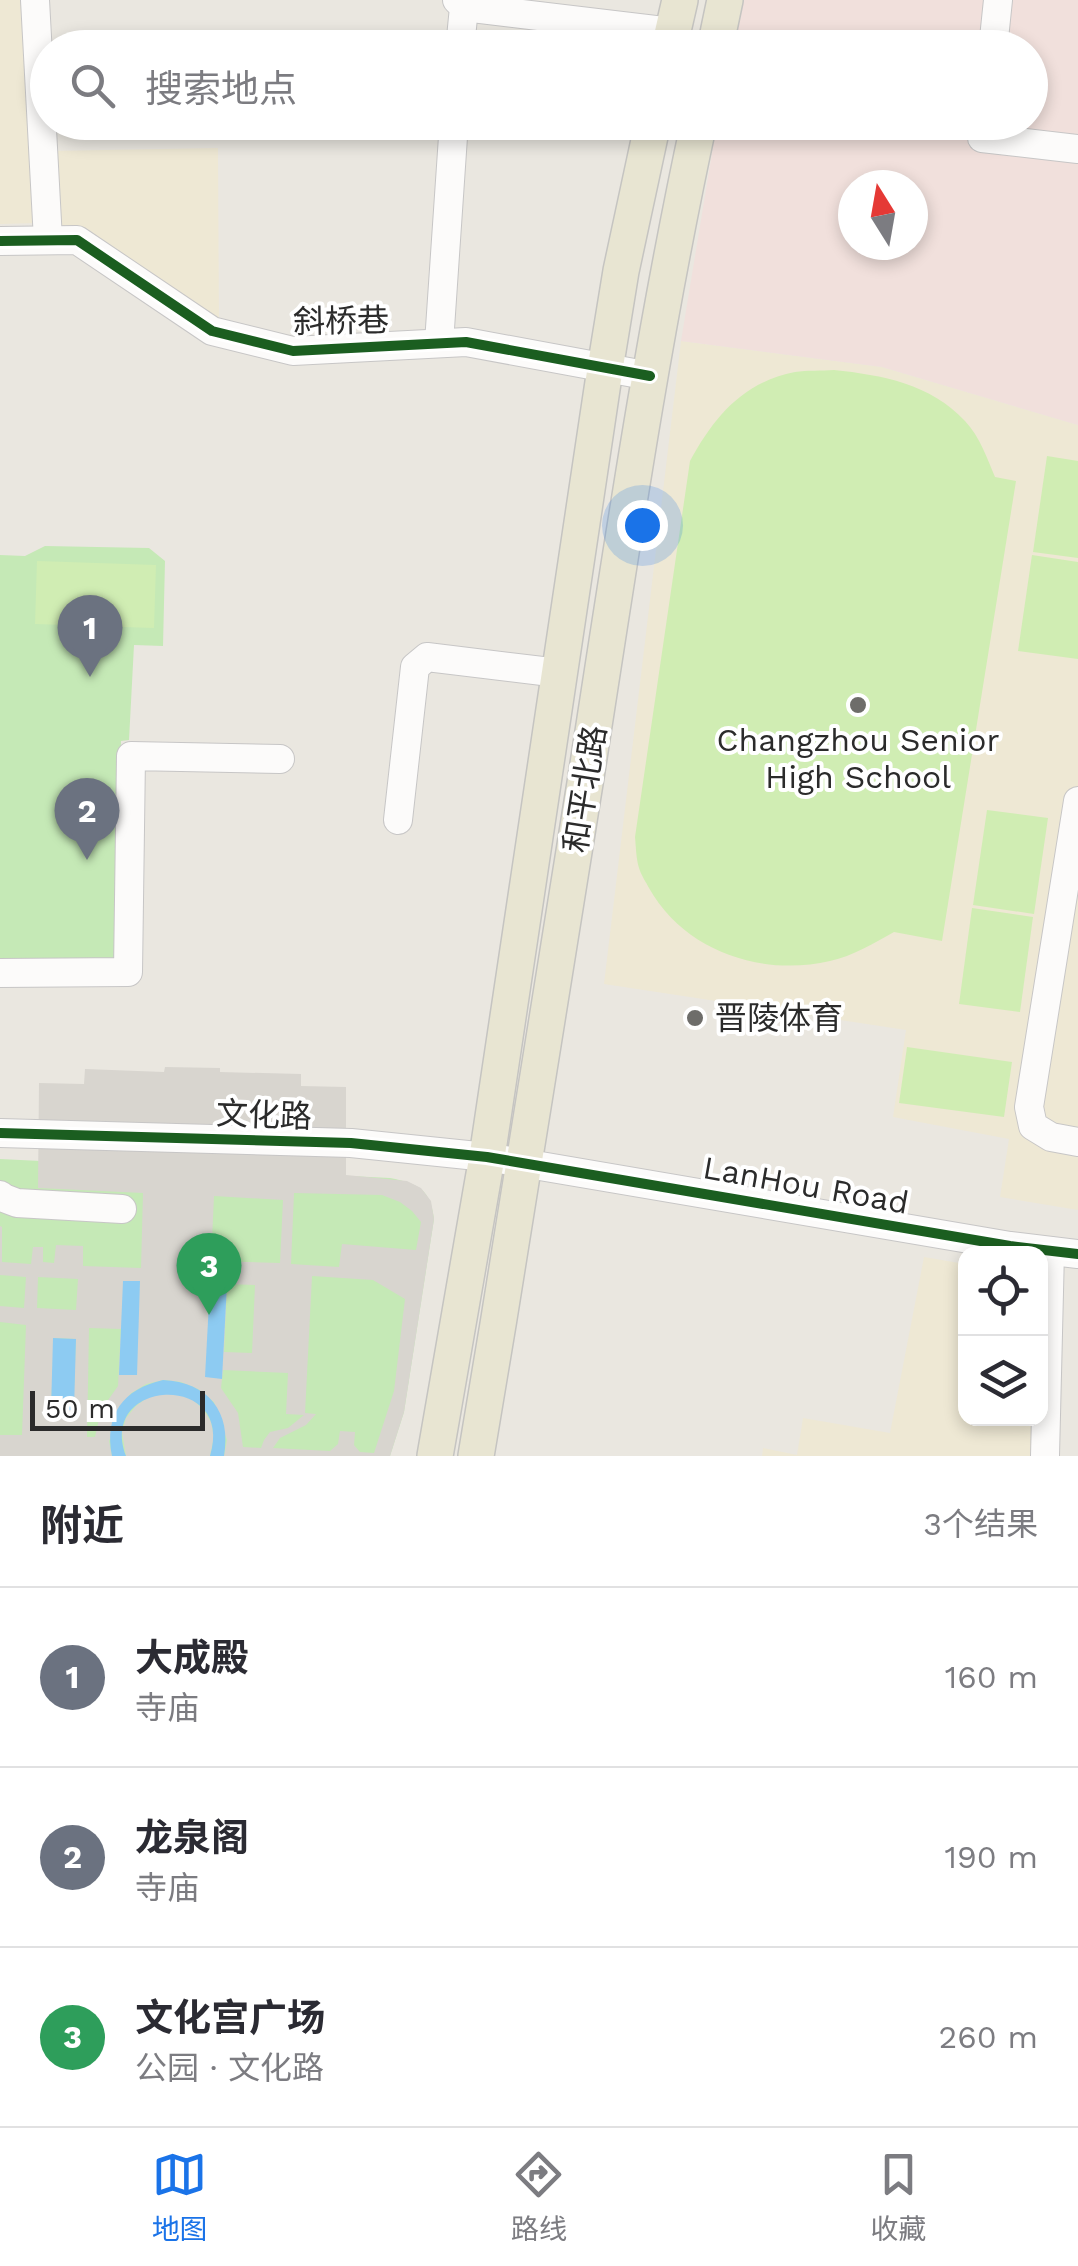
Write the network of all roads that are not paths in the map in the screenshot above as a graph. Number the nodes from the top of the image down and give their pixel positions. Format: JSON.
{"nodes":[{"id":1,"x":35,"y":0,"type":"edge"},
{"id":2,"x":725,"y":0,"type":"edge"},
{"id":3,"x":998,"y":0,"type":"edge"},
{"id":4,"x":460,"y":4,"type":"edge"},
{"id":5,"x":674,"y":26,"type":"edge"},
{"id":6,"x":37,"y":30,"type":"edge"},
{"id":7,"x":460,"y":30,"type":"edge"},
{"id":8,"x":719,"y":30,"type":"edge"},
{"id":9,"x":995,"y":30,"type":"edge"},
{"id":10,"x":43,"y":140,"type":"edge"},
{"id":11,"x":453,"y":140,"type":"edge"},
{"id":12,"x":649,"y":140,"type":"edge"},
{"id":13,"x":695,"y":140,"type":"edge"},
{"id":14,"x":1001,"y":140,"type":"edge"},
{"id":15,"x":1078,"y":148,"type":"edge"},
{"id":16,"x":48,"y":240,"type":"junction"},
{"id":17,"x":0,"y":241,"type":"edge"},
{"id":18,"x":439,"y":343,"type":"junction"},
{"id":19,"x":605,"y":369,"type":"junction"},
{"id":20,"x":650,"y":376,"type":"junction"},
{"id":21,"x":559,"y":674,"type":"junction"},
{"id":22,"x":280,"y":759,"type":"dead end"},
{"id":23,"x":1078,"y":802,"type":"edge"},
{"id":24,"x":398,"y":820,"type":"dead end"},
{"id":25,"x":0,"y":972,"type":"edge"},
{"id":26,"x":0,"y":1133,"type":"edge"},
{"id":27,"x":1078,"y":1142,"type":"edge"},
{"id":28,"x":487,"y":1157,"type":"junction"},
{"id":29,"x":525,"y":1164,"type":"junction"},
{"id":30,"x":0,"y":1195,"type":"edge"},
{"id":31,"x":122,"y":1209,"type":"dead end"},
{"id":32,"x":1064,"y":1253,"type":"edge"},
{"id":33,"x":435,"y":1456,"type":"edge"},
{"id":34,"x":476,"y":1456,"type":"edge"},
{"id":35,"x":1044,"y":1456,"type":"edge"}],
"edges":[{"from":1,"to":6,"type":"street"},
{"from":2,"to":8,"type":"main road"},
{"from":3,"to":9,"type":"street"},
{"from":4,"to":5,"type":"street"},
{"from":4,"to":7,"type":"street"},
{"from":10,"to":16,"type":"street"},
{"from":11,"to":18,"type":"street"},
{"from":12,"to":19,"type":"main road","name":"和平北路"},
{"from":13,"to":20,"type":"main road","name":"和平北路"},
{"from":14,"to":15,"type":"street"},
{"from":16,"to":17,"type":"street","name":"斜桥巷"},
{"from":16,"to":18,"type":"street","name":"斜桥巷"},
{"from":18,"to":19,"type":"street","name":"斜桥巷"},
{"from":19,"to":20,"type":"street","name":"斜桥巷"},
{"from":19,"to":21,"type":"main road","name":"和平北路"},
{"from":20,"to":29,"type":"main road","name":"和平北路"},
{"from":21,"to":24,"type":"street"},
{"from":21,"to":28,"type":"main road","name":"和平北路"},
{"from":22,"to":25,"type":"street"},
{"from":23,"to":27,"type":"street"},
{"from":26,"to":28,"type":"street","name":"文化路"},
{"from":28,"to":29,"type":"street","name":"文化路"},
{"from":28,"to":33,"type":"main road","name":"和平北路"},
{"from":29,"to":32,"type":"street","name":"LanHou Road"},
{"from":29,"to":34,"type":"main road","name":"和平北路"},
{"from":30,"to":31,"type":"street"},
{"from":32,"to":35,"type":"street"}]}
